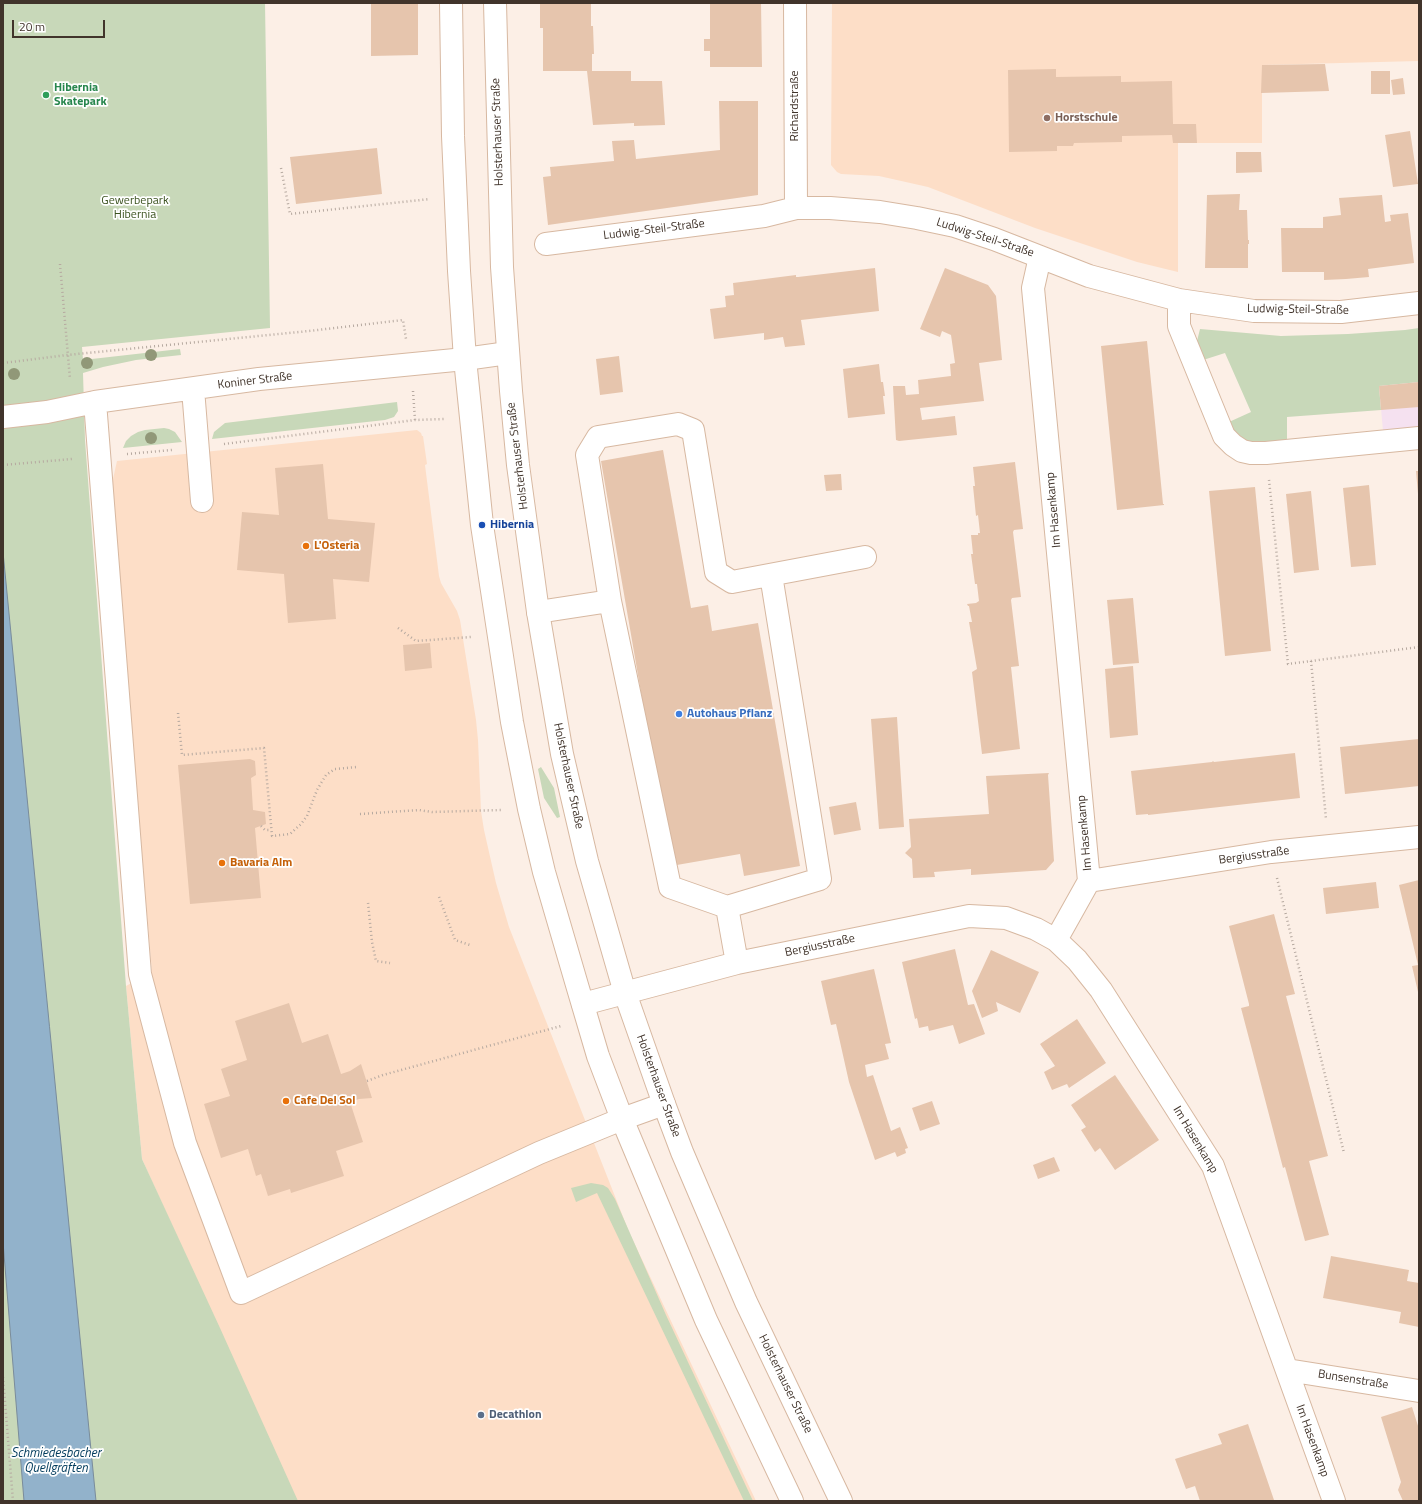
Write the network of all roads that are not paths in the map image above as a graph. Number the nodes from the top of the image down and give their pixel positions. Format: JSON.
{"nodes":[{"id":1,"x":451,"y":3,"type":"edge"},
{"id":2,"x":495,"y":3,"type":"edge"},
{"id":3,"x":795,"y":3,"type":"edge"},
{"id":4,"x":796,"y":208,"type":"junction"},
{"id":5,"x":546,"y":244,"type":"dead end"},
{"id":6,"x":1040,"y":257,"type":"junction"},
{"id":7,"x":1179,"y":300,"type":"junction"},
{"id":8,"x":1419,"y":303,"type":"edge"},
{"id":9,"x":508,"y":353,"type":"junction"},
{"id":10,"x":465,"y":359,"type":"junction"},
{"id":11,"x":192,"y":389,"type":"junction"},
{"id":12,"x":95,"y":402,"type":"junction"},
{"id":13,"x":3,"y":416,"type":"edge"},
{"id":14,"x":1419,"y":438,"type":"edge"},
{"id":15,"x":202,"y":501,"type":"dead end"},
{"id":16,"x":865,"y":557,"type":"dead end"},
{"id":17,"x":771,"y":575,"type":"junction"},
{"id":18,"x":610,"y":601,"type":"junction"},
{"id":19,"x":538,"y":612,"type":"junction"},
{"id":20,"x":1419,"y":837,"type":"edge"},
{"id":21,"x":1090,"y":881,"type":"junction"},
{"id":22,"x":727,"y":908,"type":"junction"},
{"id":23,"x":1056,"y":940,"type":"junction"},
{"id":24,"x":736,"y":963,"type":"junction"},
{"id":25,"x":625,"y":993,"type":"junction"},
{"id":26,"x":585,"y":1012,"type":"junction"},
{"id":27,"x":664,"y":1104,"type":"junction"},
{"id":28,"x":622,"y":1119,"type":"junction"},
{"id":29,"x":1287,"y":1370,"type":"junction"},
{"id":30,"x":1419,"y":1390,"type":"edge"},
{"id":31,"x":792,"y":1501,"type":"edge"},
{"id":32,"x":841,"y":1501,"type":"edge"},
{"id":33,"x":1334,"y":1501,"type":"edge"}],
"edges":[{"from":1,"to":10,"type":"street"},
{"from":2,"to":9,"type":"street","name":"Holsterhauser Straße"},
{"from":3,"to":4,"type":"street","name":"Richardstraße"},
{"from":4,"to":5,"type":"street","name":"Ludwig-Steil-Straße"},
{"from":4,"to":6,"type":"street","name":"Ludwig-Steil-Straße"},
{"from":6,"to":7,"type":"street","name":"Ludwig-Steil-Straße"},
{"from":6,"to":21,"type":"street","name":"Im Hasenkamp"},
{"from":7,"to":8,"type":"street","name":"Ludwig-Steil-Straße"},
{"from":7,"to":14,"type":"street"},
{"from":9,"to":10,"type":"street","name":"Koniner Straße"},
{"from":9,"to":19,"type":"street","name":"Holsterhauser Straße"},
{"from":10,"to":11,"type":"street","name":"Koniner Straße"},
{"from":10,"to":26,"type":"street"},
{"from":11,"to":12,"type":"street","name":"Koniner Straße"},
{"from":11,"to":15,"type":"street"},
{"from":12,"to":13,"type":"street","name":"Koniner Straße"},
{"from":12,"to":28,"type":"street"},
{"from":16,"to":17,"type":"street"},
{"from":17,"to":18,"type":"street"},
{"from":17,"to":22,"type":"street"},
{"from":18,"to":19,"type":"street"},
{"from":18,"to":22,"type":"street"},
{"from":19,"to":25,"type":"street","name":"Holsterhauser Straße"},
{"from":20,"to":21,"type":"street","name":"Bergiusstraße"},
{"from":21,"to":23,"type":"street","name":"Im Hasenkamp"},
{"from":22,"to":24,"type":"street"},
{"from":23,"to":24,"type":"street","name":"Bergiusstraße"},
{"from":23,"to":29,"type":"street","name":"Im Hasenkamp"},
{"from":24,"to":25,"type":"street","name":"Bergiusstraße"},
{"from":25,"to":26,"type":"street","name":"Bergiusstraße"},
{"from":25,"to":27,"type":"street","name":"Holsterhauser Straße"},
{"from":26,"to":28,"type":"street"},
{"from":27,"to":28,"type":"street"},
{"from":27,"to":32,"type":"street","name":"Holsterhauser Straße"},
{"from":28,"to":31,"type":"street"},
{"from":29,"to":30,"type":"street","name":"Bunsenstraße"},
{"from":29,"to":33,"type":"street","name":"Im Hasenkamp"}]}
